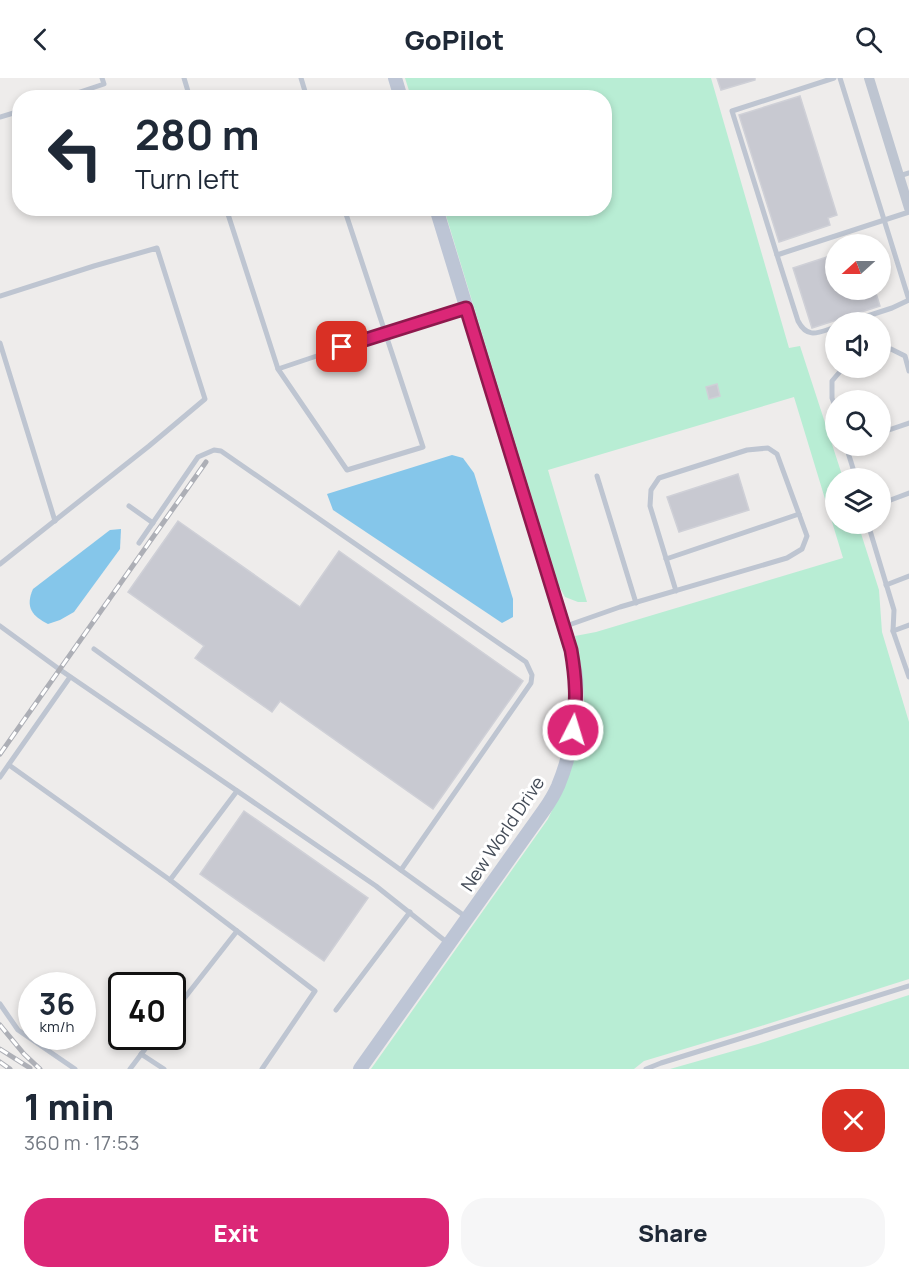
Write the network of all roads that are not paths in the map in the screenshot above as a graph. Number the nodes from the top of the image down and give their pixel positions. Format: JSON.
{"nodes":[{"id":1,"x":102,"y":78,"type":"edge"},
{"id":2,"x":834,"y":78,"type":"edge"},
{"id":3,"x":840,"y":78,"type":"edge"},
{"id":4,"x":869,"y":78,"type":"edge"},
{"id":5,"x":86,"y":90,"type":"edge"},
{"id":6,"x":904,"y":175,"type":"edge"},
{"id":7,"x":909,"y":208,"type":"edge"},
{"id":8,"x":909,"y":212,"type":"edge"},
{"id":9,"x":229,"y":216,"type":"edge"},
{"id":10,"x":347,"y":216,"type":"edge"},
{"id":11,"x":438,"y":216,"type":"edge"},
{"id":12,"x":884,"y":220,"type":"junction"},
{"id":13,"x":777,"y":255,"type":"junction"},
{"id":14,"x":0,"y":296,"type":"edge"},
{"id":15,"x":909,"y":300,"type":"edge"},
{"id":16,"x":466,"y":308,"type":"junction"},
{"id":17,"x":880,"y":312,"type":"edge"},
{"id":18,"x":825,"y":330,"type":"edge"},
{"id":19,"x":385,"y":333,"type":"junction"},
{"id":20,"x":0,"y":343,"type":"edge"},
{"id":21,"x":891,"y":349,"type":"edge"},
{"id":22,"x":278,"y":369,"type":"junction"},
{"id":23,"x":909,"y":371,"type":"edge"},
{"id":24,"x":909,"y":423,"type":"edge"},
{"id":25,"x":891,"y":429,"type":"edge"},
{"id":26,"x":597,"y":476,"type":"dead end"},
{"id":27,"x":909,"y":493,"type":"edge"},
{"id":28,"x":891,"y":500,"type":"edge"},
{"id":29,"x":129,"y":506,"type":"dead end"},
{"id":30,"x":799,"y":514,"type":"junction"},
{"id":31,"x":55,"y":521,"type":"junction"},
{"id":32,"x":153,"y":522,"type":"junction"},
{"id":33,"x":871,"y":534,"type":"edge"},
{"id":34,"x":139,"y":543,"type":"dead end"},
{"id":35,"x":666,"y":559,"type":"junction"},
{"id":36,"x":0,"y":564,"type":"edge"},
{"id":37,"x":909,"y":576,"type":"edge"},
{"id":38,"x":886,"y":585,"type":"junction"},
{"id":39,"x":676,"y":591,"type":"junction"},
{"id":40,"x":636,"y":603,"type":"junction"},
{"id":41,"x":909,"y":625,"type":"edge"},
{"id":42,"x":0,"y":626,"type":"edge"},
{"id":43,"x":564,"y":627,"type":"junction"},
{"id":44,"x":893,"y":631,"type":"junction"},
{"id":45,"x":94,"y":649,"type":"dead end"},
{"id":46,"x":70,"y":677,"type":"junction"},
{"id":47,"x":909,"y":677,"type":"edge"},
{"id":48,"x":9,"y":765,"type":"junction"},
{"id":49,"x":0,"y":777,"type":"edge"},
{"id":50,"x":237,"y":791,"type":"junction"},
{"id":51,"x":401,"y":870,"type":"junction"},
{"id":52,"x":170,"y":880,"type":"junction"},
{"id":53,"x":410,"y":912,"type":"junction"},
{"id":54,"x":467,"y":918,"type":"junction"},
{"id":55,"x":237,"y":931,"type":"junction"},
{"id":56,"x":449,"y":944,"type":"junction"},
{"id":57,"x":909,"y":986,"type":"edge"},
{"id":58,"x":186,"y":996,"type":"edge"},
{"id":59,"x":0,"y":1004,"type":"edge"},
{"id":60,"x":336,"y":1010,"type":"dead end"},
{"id":61,"x":144,"y":1050,"type":"edge"},
{"id":62,"x":141,"y":1054,"type":"junction"},
{"id":63,"x":75,"y":1069,"type":"edge"},
{"id":64,"x":130,"y":1069,"type":"edge"},
{"id":65,"x":164,"y":1069,"type":"edge"},
{"id":66,"x":262,"y":1069,"type":"edge"},
{"id":67,"x":360,"y":1069,"type":"edge"},
{"id":68,"x":646,"y":1069,"type":"edge"}],
"edges":[{"from":1,"to":5,"type":"lane"},
{"from":2,"to":13,"type":"lane"},
{"from":3,"to":12,"type":"lane"},
{"from":4,"to":6,"type":"street"},
{"from":6,"to":7,"type":"street"},
{"from":8,"to":12,"type":"lane"},
{"from":9,"to":22,"type":"lane"},
{"from":10,"to":19,"type":"lane"},
{"from":11,"to":16,"type":"street","name":"New World Drive"},
{"from":12,"to":13,"type":"lane"},
{"from":12,"to":15,"type":"lane"},
{"from":13,"to":18,"type":"lane"},
{"from":14,"to":31,"type":"lane"},
{"from":15,"to":17,"type":"lane"},
{"from":16,"to":19,"type":"lane"},
{"from":16,"to":43,"type":"street","name":"New World Drive"},
{"from":19,"to":22,"type":"lane"},
{"from":19,"to":22,"type":"lane"},
{"from":20,"to":31,"type":"lane"},
{"from":21,"to":23,"type":"lane"},
{"from":24,"to":25,"type":"lane"},
{"from":26,"to":40,"type":"lane"},
{"from":27,"to":28,"type":"lane"},
{"from":29,"to":32,"type":"lane"},
{"from":30,"to":35,"type":"lane"},
{"from":30,"to":35,"type":"lane"},
{"from":30,"to":39,"type":"lane"},
{"from":31,"to":36,"type":"lane"},
{"from":32,"to":34,"type":"lane"},
{"from":32,"to":51,"type":"lane"},
{"from":33,"to":38,"type":"lane"},
{"from":35,"to":39,"type":"lane"},
{"from":37,"to":38,"type":"lane"},
{"from":38,"to":44,"type":"lane"},
{"from":39,"to":40,"type":"lane"},
{"from":40,"to":43,"type":"lane"},
{"from":41,"to":44,"type":"lane"},
{"from":42,"to":46,"type":"lane"},
{"from":43,"to":54,"type":"street","name":"New World Drive"},
{"from":44,"to":47,"type":"lane"},
{"from":45,"to":51,"type":"lane"},
{"from":46,"to":48,"type":"lane"},
{"from":46,"to":50,"type":"lane"},
{"from":48,"to":49,"type":"lane"},
{"from":48,"to":52,"type":"lane"},
{"from":50,"to":52,"type":"lane"},
{"from":50,"to":53,"type":"lane"},
{"from":51,"to":54,"type":"lane"},
{"from":52,"to":55,"type":"lane"},
{"from":53,"to":56,"type":"lane"},
{"from":53,"to":60,"type":"lane"},
{"from":54,"to":56,"type":"street","name":"New World Drive"},
{"from":55,"to":58,"type":"lane"},
{"from":55,"to":66,"type":"lane"},
{"from":56,"to":67,"type":"street","name":"New World Drive"},
{"from":57,"to":68,"type":"lane"},
{"from":59,"to":63,"type":"lane"},
{"from":61,"to":62,"type":"lane"},
{"from":62,"to":64,"type":"lane"},
{"from":62,"to":65,"type":"lane"}]}
